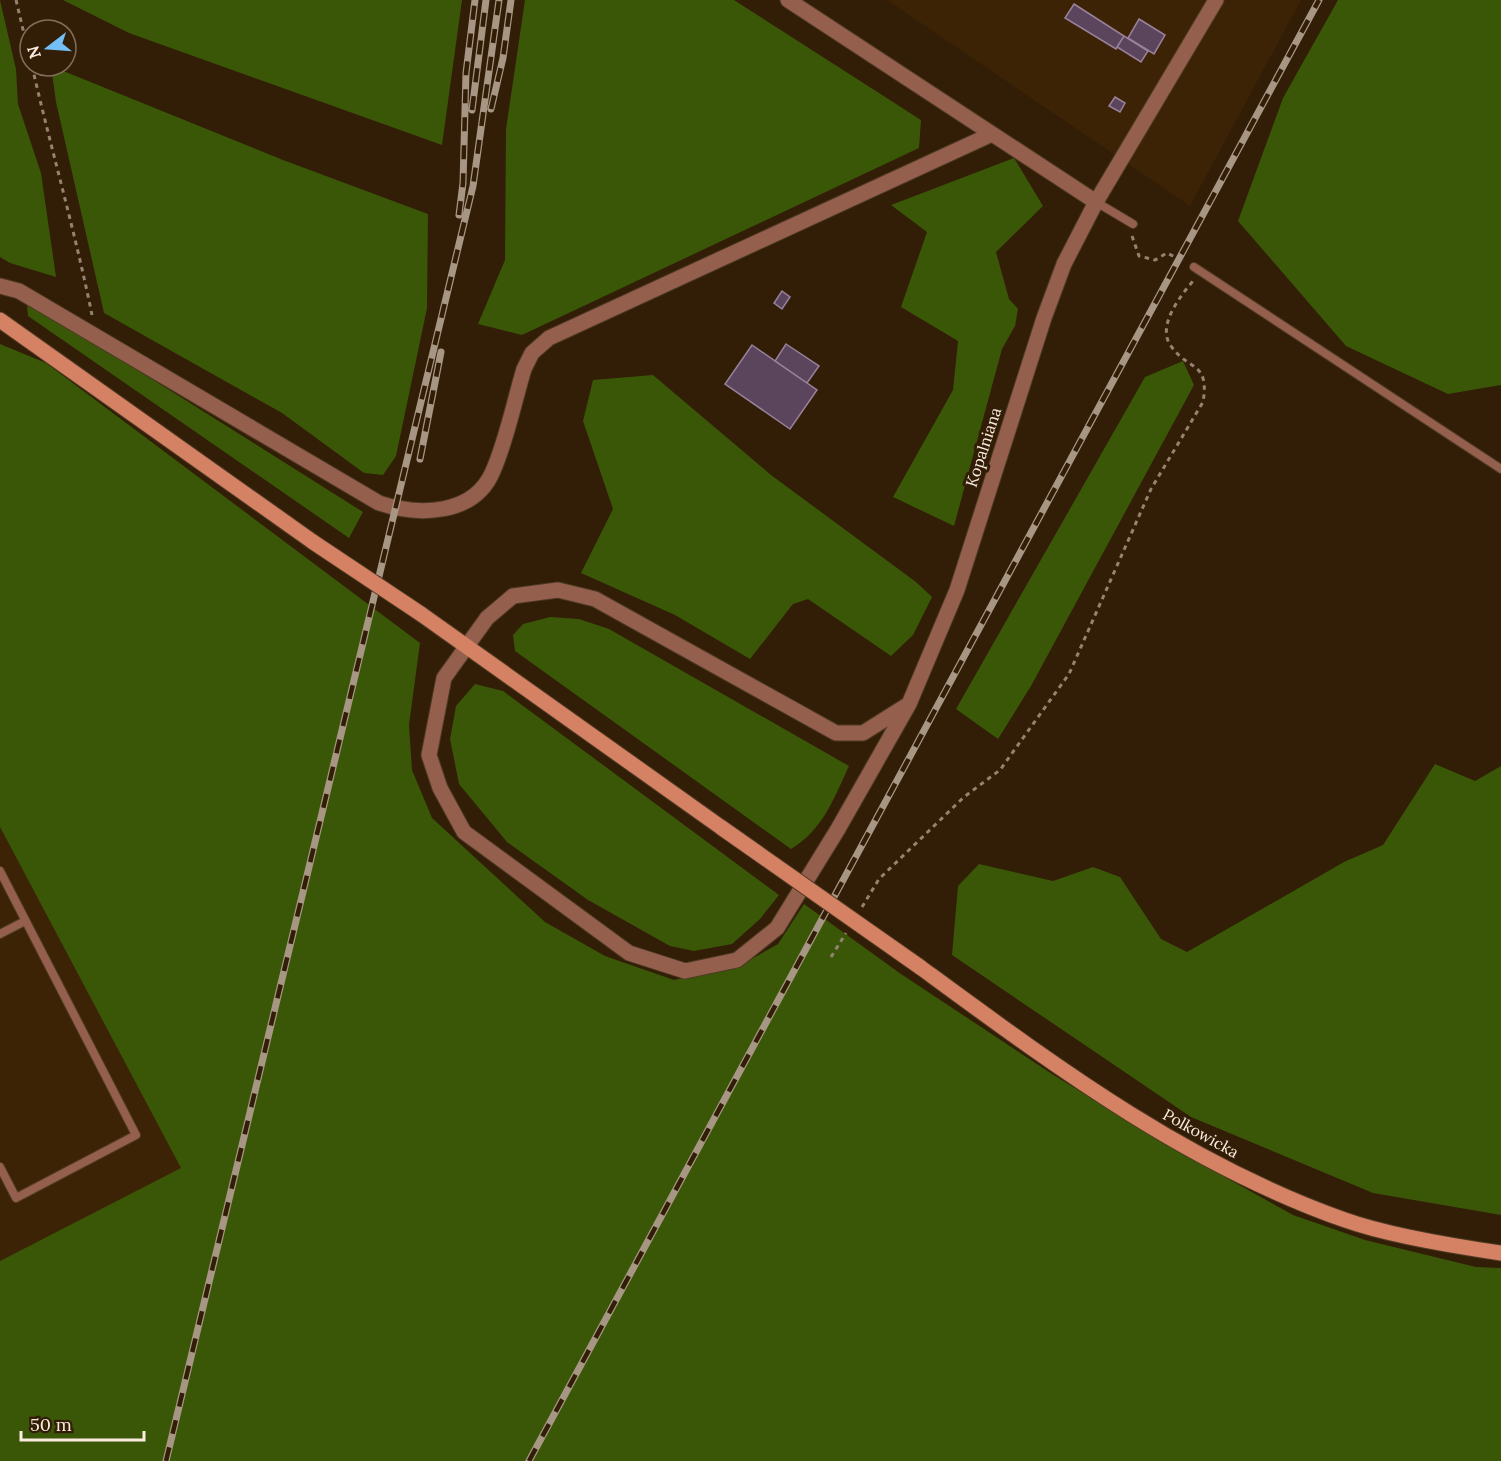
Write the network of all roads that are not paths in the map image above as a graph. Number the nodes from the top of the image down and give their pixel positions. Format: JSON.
{"nodes":[{"id":1,"x":788,"y":0,"type":"edge"},
{"id":2,"x":1216,"y":0,"type":"edge"},
{"id":3,"x":992,"y":134,"type":"junction"},
{"id":4,"x":1096,"y":202,"type":"junction"},
{"id":5,"x":1130,"y":223,"type":"road end"},
{"id":6,"x":1198,"y":269,"type":"road end"},
{"id":7,"x":0,"y":286,"type":"edge"},
{"id":8,"x":0,"y":320,"type":"edge"},
{"id":9,"x":1501,"y":469,"type":"edge"},
{"id":10,"x":464,"y":647,"type":"junction"},
{"id":11,"x":909,"y":704,"type":"junction"},
{"id":12,"x":0,"y":871,"type":"edge"},
{"id":13,"x":25,"y":921,"type":"junction"},
{"id":14,"x":0,"y":934,"type":"edge"},
{"id":15,"x":0,"y":1167,"type":"edge"},
{"id":16,"x":3,"y":1178,"type":"edge"},
{"id":17,"x":1501,"y":1253,"type":"edge"}],
"edges":[{"from":1,"to":3,"type":"street"},
{"from":2,"to":4,"type":"street","name":"Kopalniana"},
{"from":3,"to":4,"type":"street"},
{"from":3,"to":7,"type":"street"},
{"from":4,"to":5,"type":"lane"},
{"from":4,"to":11,"type":"street","name":"Kopalniana"},
{"from":6,"to":9,"type":"lane"},
{"from":8,"to":10,"type":"main road","name":"Polkowicka","bridge":true},
{"from":10,"to":11,"type":"street","name":"Kopalniana"},
{"from":10,"to":11,"type":"street","name":"Kopalniana"},
{"from":10,"to":17,"type":"main road","name":"Polkowicka","bridge":true},
{"from":12,"to":13,"type":"lane"},
{"from":13,"to":14,"type":"lane"},
{"from":13,"to":16,"type":"lane"},
{"from":15,"to":16,"type":"lane"}]}
